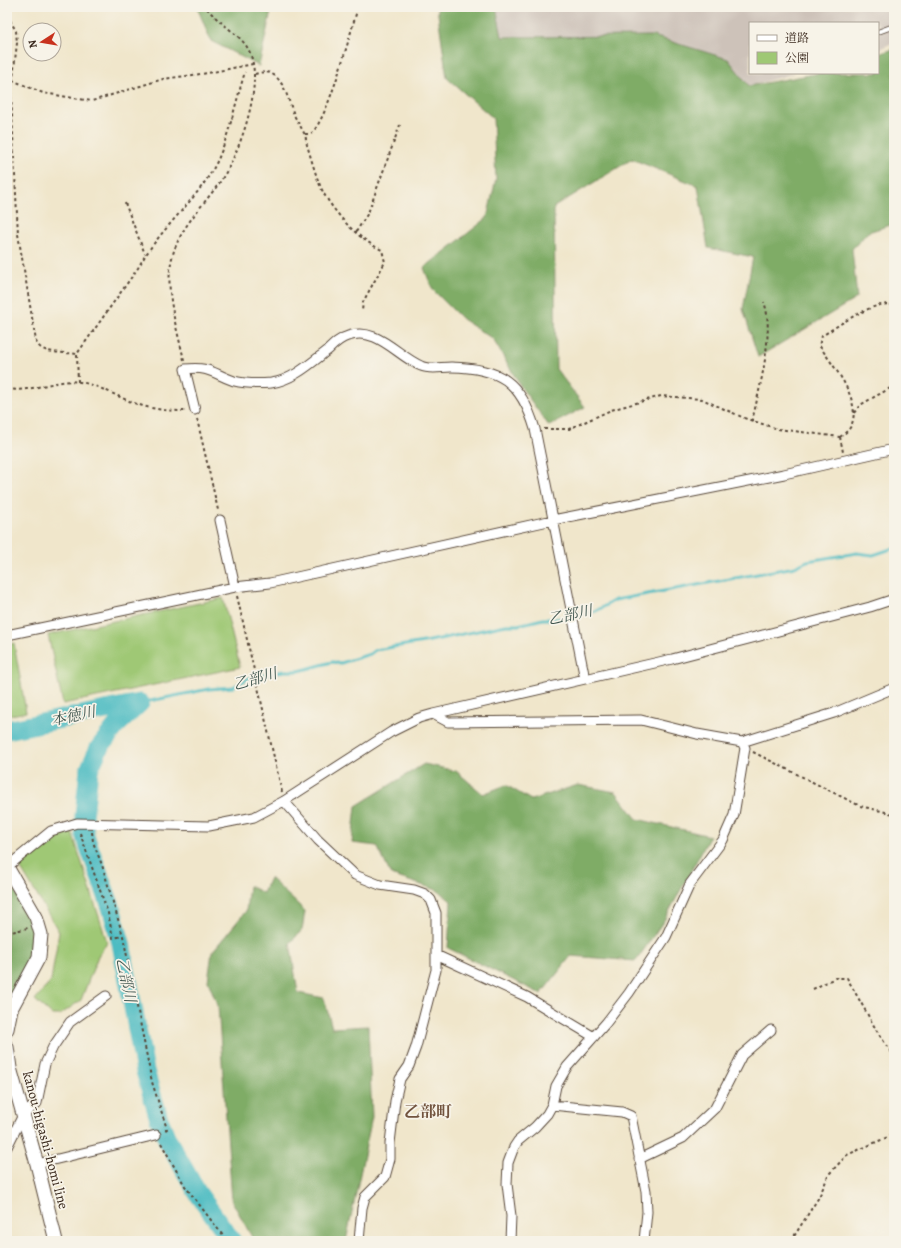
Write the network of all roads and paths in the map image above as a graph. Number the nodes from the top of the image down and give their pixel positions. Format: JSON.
{"nodes":[{"id":1,"x":206,"y":7,"type":"edge"},
{"id":2,"x":358,"y":7,"type":"edge"},
{"id":3,"x":7,"y":15,"type":"edge"},
{"id":4,"x":894,"y":26,"type":"edge"},
{"id":5,"x":879,"y":32,"type":"edge"},
{"id":6,"x":254,"y":64,"type":"junction"},
{"id":7,"x":244,"y":72,"type":"dead end"},
{"id":8,"x":254,"y":74,"type":"junction"},
{"id":9,"x":12,"y":80,"type":"junction"},
{"id":10,"x":400,"y":124,"type":"dead end"},
{"id":11,"x":305,"y":134,"type":"junction"},
{"id":12,"x":125,"y":203,"type":"dead end"},
{"id":13,"x":356,"y":232,"type":"junction"},
{"id":14,"x":145,"y":254,"type":"junction"},
{"id":15,"x":764,"y":302,"type":"dead end"},
{"id":16,"x":894,"y":306,"type":"edge"},
{"id":17,"x":362,"y":311,"type":"dead end"},
{"id":18,"x":77,"y":354,"type":"junction"},
{"id":19,"x":186,"y":369,"type":"junction"},
{"id":20,"x":78,"y":382,"type":"junction"},
{"id":21,"x":894,"y":386,"type":"edge"},
{"id":22,"x":7,"y":389,"type":"edge"},
{"id":23,"x":195,"y":410,"type":"junction"},
{"id":24,"x":854,"y":413,"type":"junction"},
{"id":25,"x":752,"y":421,"type":"junction"},
{"id":26,"x":535,"y":429,"type":"junction"},
{"id":27,"x":840,"y":437,"type":"junction"},
{"id":28,"x":894,"y":449,"type":"edge"},
{"id":29,"x":844,"y":460,"type":"junction"},
{"id":30,"x":220,"y":520,"type":"joint"},
{"id":31,"x":553,"y":520,"type":"junction"},
{"id":32,"x":235,"y":587,"type":"junction"},
{"id":33,"x":894,"y":599,"type":"edge"},
{"id":34,"x":7,"y":635,"type":"edge"},
{"id":35,"x":585,"y":679,"type":"junction"},
{"id":36,"x":894,"y":688,"type":"edge"},
{"id":37,"x":433,"y":714,"type":"junction"},
{"id":38,"x":743,"y":745,"type":"junction"},
{"id":39,"x":284,"y":801,"type":"junction"},
{"id":40,"x":894,"y":814,"type":"edge"},
{"id":41,"x":92,"y":822,"type":"junction"},
{"id":42,"x":77,"y":823,"type":"junction"},
{"id":43,"x":7,"y":867,"type":"edge"},
{"id":44,"x":39,"y":926,"type":"junction"},
{"id":45,"x":7,"y":933,"type":"edge"},
{"id":46,"x":123,"y":936,"type":"junction"},
{"id":47,"x":436,"y":955,"type":"junction"},
{"id":48,"x":813,"y":989,"type":"dead end"},
{"id":49,"x":106,"y":996,"type":"dead end"},
{"id":50,"x":9,"y":1012,"type":"edge"},
{"id":51,"x":7,"y":1029,"type":"edge"},
{"id":52,"x":771,"y":1030,"type":"dead end"},
{"id":53,"x":594,"y":1037,"type":"junction"},
{"id":54,"x":7,"y":1047,"type":"edge"},
{"id":55,"x":894,"y":1056,"type":"edge"},
{"id":56,"x":552,"y":1105,"type":"junction"},
{"id":57,"x":23,"y":1115,"type":"junction"},
{"id":58,"x":894,"y":1128,"type":"edge"},
{"id":59,"x":167,"y":1129,"type":"dead end"},
{"id":60,"x":156,"y":1134,"type":"joint"},
{"id":61,"x":7,"y":1147,"type":"edge"},
{"id":62,"x":639,"y":1159,"type":"junction"},
{"id":63,"x":37,"y":1164,"type":"junction"},
{"id":64,"x":56,"y":1241,"type":"edge"},
{"id":65,"x":227,"y":1241,"type":"edge"},
{"id":66,"x":358,"y":1241,"type":"edge"},
{"id":67,"x":510,"y":1241,"type":"edge"},
{"id":68,"x":644,"y":1241,"type":"edge"},
{"id":69,"x":791,"y":1241,"type":"edge"}],
"edges":[{"from":1,"to":6,"type":"path"},
{"from":2,"to":11,"type":"path"},
{"from":3,"to":9,"type":"path"},
{"from":4,"to":5,"type":"lane"},
{"from":6,"to":8,"type":"path"},
{"from":6,"to":9,"type":"path"},
{"from":7,"to":14,"type":"path"},
{"from":8,"to":11,"type":"path"},
{"from":8,"to":19,"type":"path"},
{"from":9,"to":18,"type":"path"},
{"from":10,"to":13,"type":"path"},
{"from":11,"to":13,"type":"path"},
{"from":12,"to":14,"type":"path"},
{"from":13,"to":17,"type":"path"},
{"from":14,"to":18,"type":"path"},
{"from":15,"to":25,"type":"path"},
{"from":16,"to":24,"type":"path"},
{"from":18,"to":20,"type":"path"},
{"from":19,"to":23,"type":"street"},
{"from":19,"to":26,"type":"street"},
{"from":20,"to":22,"type":"path"},
{"from":20,"to":23,"type":"path"},
{"from":21,"to":24,"type":"path"},
{"from":23,"to":30,"type":"path"},
{"from":24,"to":27,"type":"path"},
{"from":25,"to":26,"type":"path"},
{"from":25,"to":27,"type":"path"},
{"from":26,"to":31,"type":"street"},
{"from":27,"to":29,"type":"path"},
{"from":28,"to":29,"type":"street"},
{"from":29,"to":31,"type":"street"},
{"from":30,"to":32,"type":"street"},
{"from":31,"to":32,"type":"street"},
{"from":31,"to":35,"type":"street"},
{"from":32,"to":34,"type":"street"},
{"from":32,"to":39,"type":"path"},
{"from":33,"to":35,"type":"street"},
{"from":35,"to":37,"type":"street"},
{"from":36,"to":38,"type":"street"},
{"from":37,"to":38,"type":"street"},
{"from":37,"to":39,"type":"street"},
{"from":38,"to":40,"type":"path"},
{"from":38,"to":53,"type":"street"},
{"from":39,"to":41,"type":"street"},
{"from":39,"to":47,"type":"street"},
{"from":41,"to":42,"type":"street"},
{"from":41,"to":46,"type":"path"},
{"from":42,"to":43,"type":"street"},
{"from":42,"to":46,"type":"path"},
{"from":43,"to":44,"type":"main road"},
{"from":44,"to":45,"type":"path"},
{"from":44,"to":50,"type":"main road"},
{"from":46,"to":59,"type":"path"},
{"from":47,"to":53,"type":"street"},
{"from":47,"to":66,"type":"street"},
{"from":48,"to":55,"type":"path"},
{"from":49,"to":57,"type":"street"},
{"from":50,"to":51,"type":"main road"},
{"from":52,"to":62,"type":"street"},
{"from":53,"to":56,"type":"street"},
{"from":54,"to":57,"type":"main road","name":"kanou-higashi-homi line"},
{"from":56,"to":62,"type":"street"},
{"from":56,"to":67,"type":"street"},
{"from":57,"to":61,"type":"street"},
{"from":57,"to":63,"type":"main road","name":"kanou-higashi-homi line"},
{"from":58,"to":69,"type":"path"},
{"from":60,"to":63,"type":"street"},
{"from":60,"to":65,"type":"path"},
{"from":62,"to":68,"type":"street"},
{"from":63,"to":64,"type":"main road","name":"kanou-higashi-homi line"}]}
